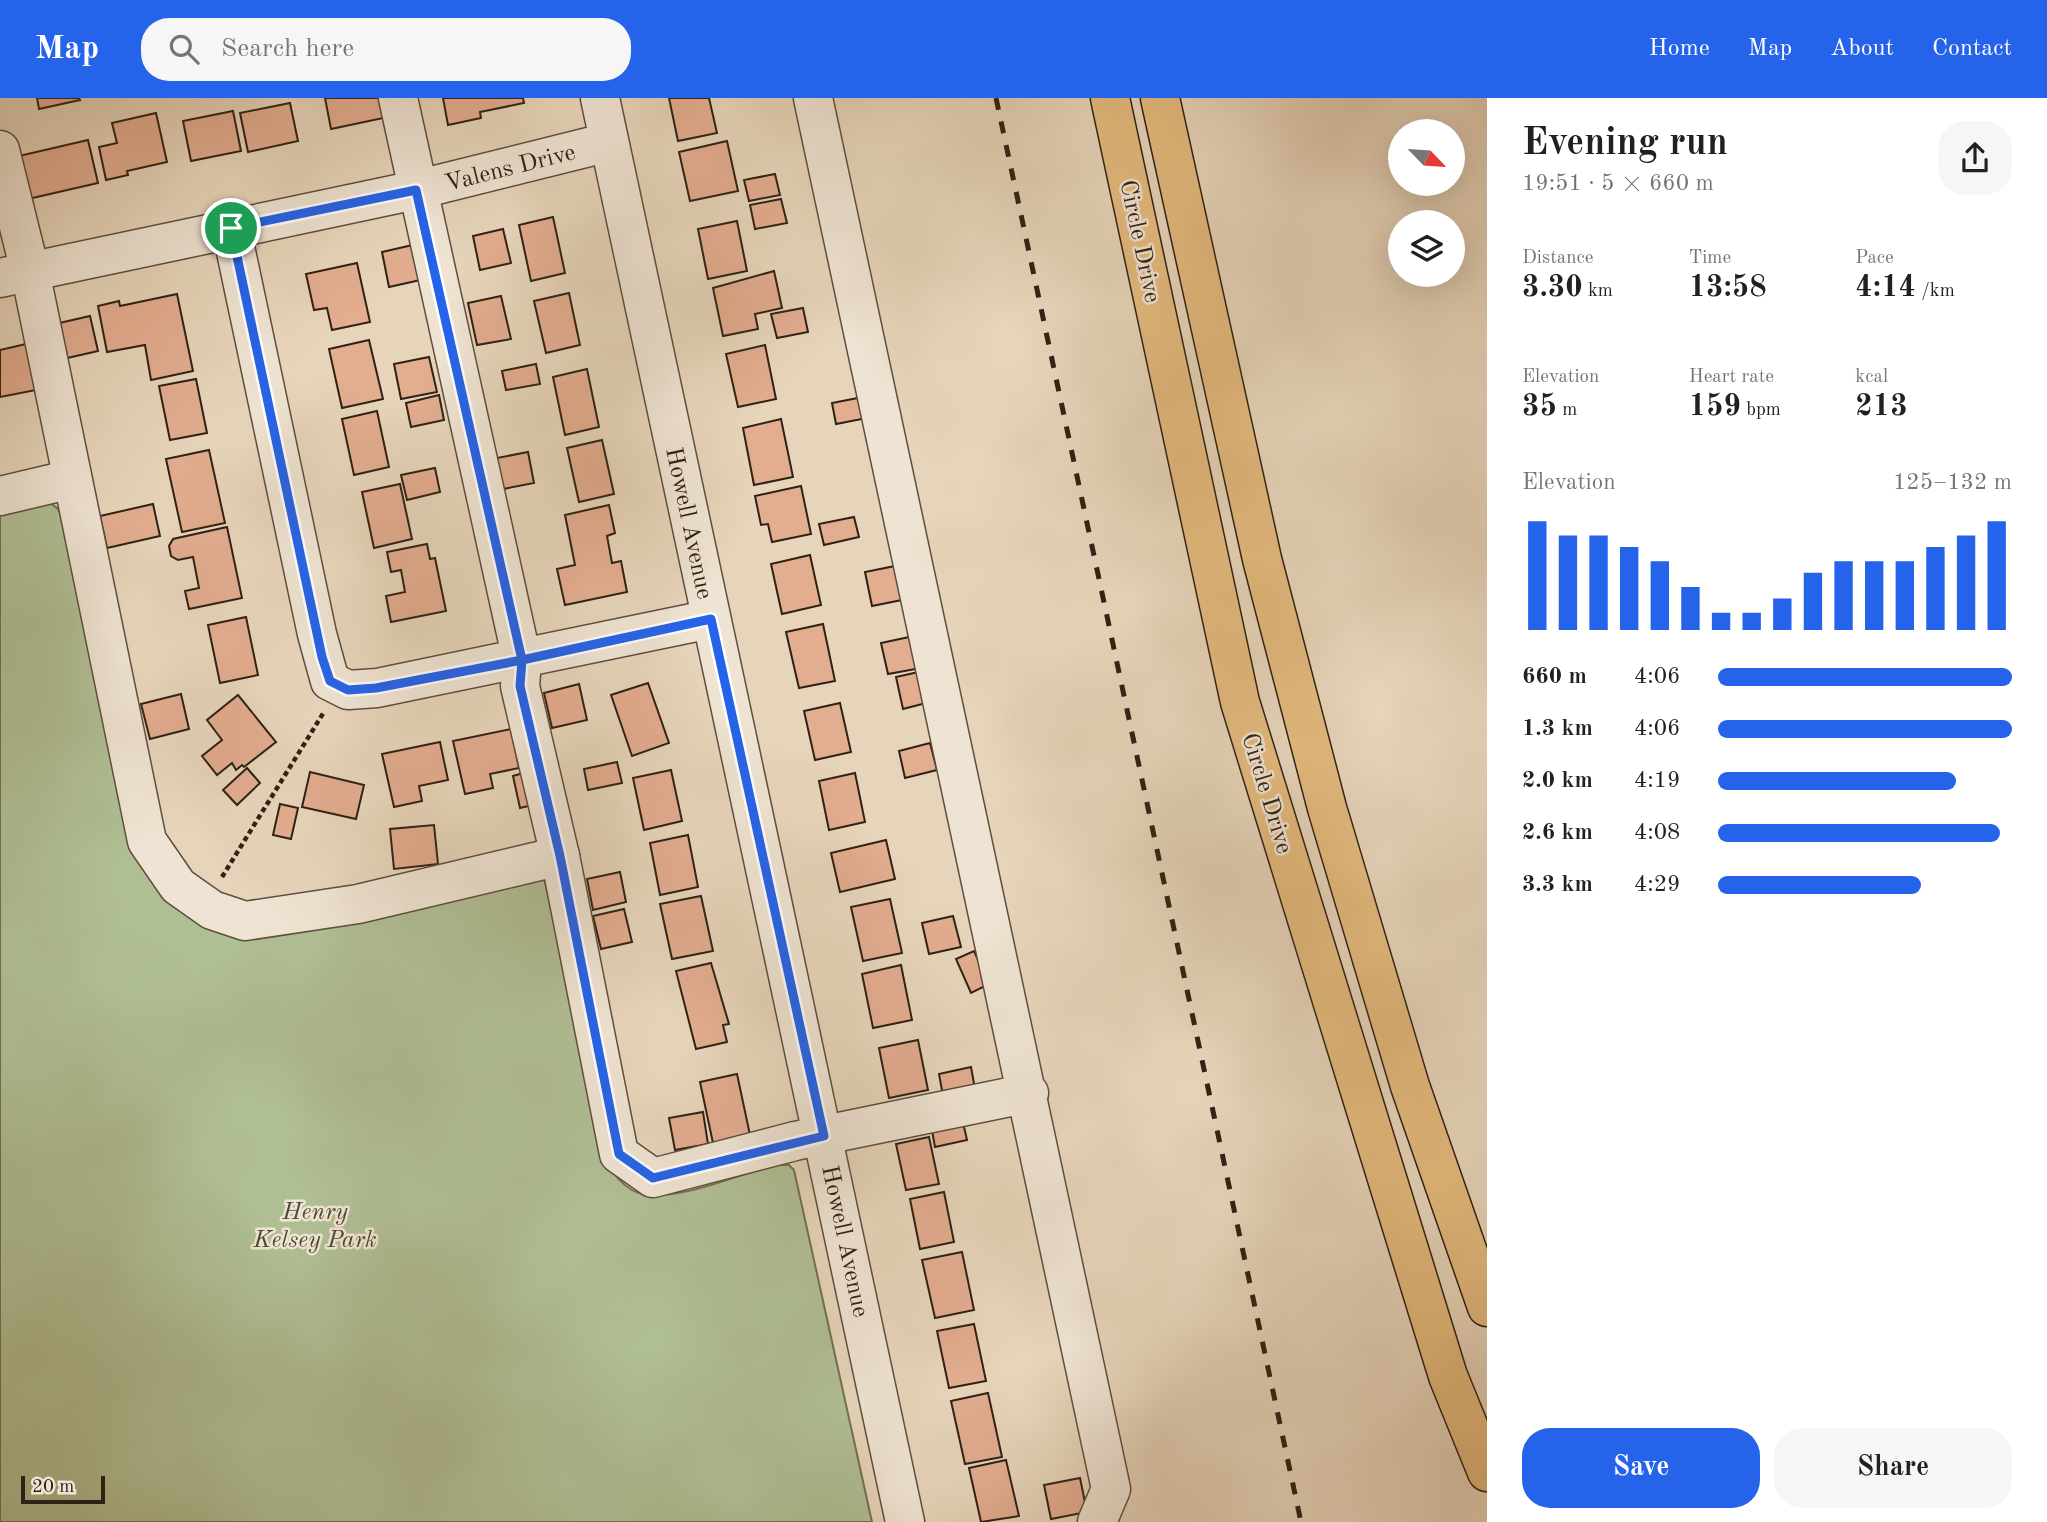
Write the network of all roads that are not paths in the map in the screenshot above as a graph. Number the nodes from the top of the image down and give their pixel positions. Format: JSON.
{"nodes":[{"id":1,"x":398,"y":98,"type":"edge"},
{"id":2,"x":600,"y":98,"type":"edge"},
{"id":3,"x":813,"y":98,"type":"edge"},
{"id":4,"x":1110,"y":98,"type":"edge"},
{"id":5,"x":1160,"y":98,"type":"edge"},
{"id":6,"x":610,"y":142,"type":"junction"},
{"id":7,"x":0,"y":150,"type":"edge"},
{"id":8,"x":416,"y":190,"type":"junction"},
{"id":9,"x":231,"y":228,"type":"junction"},
{"id":10,"x":15,"y":274,"type":"edge"},
{"id":11,"x":72,"y":479,"type":"junction"},
{"id":12,"x":0,"y":496,"type":"edge"},
{"id":13,"x":711,"y":619,"type":"junction"},
{"id":14,"x":522,"y":660,"type":"junction"},
{"id":15,"x":560,"y":856,"type":"junction"},
{"id":16,"x":1028,"y":1093,"type":"junction"},
{"id":17,"x":824,"y":1136,"type":"junction"},
{"id":18,"x":1487,"y":1307,"type":"edge"},
{"id":19,"x":1487,"y":1472,"type":"edge"},
{"id":20,"x":905,"y":1522,"type":"edge"},
{"id":21,"x":1097,"y":1522,"type":"edge"}],
"edges":[{"from":1,"to":8,"type":"street"},
{"from":2,"to":6,"type":"street","name":"Howell Avenue"},
{"from":3,"to":16,"type":"street"},
{"from":4,"to":19,"type":"highway","name":"Circle Drive"},
{"from":5,"to":18,"type":"highway","name":"Circle Drive"},
{"from":6,"to":8,"type":"street","name":"Valens Drive"},
{"from":6,"to":13,"type":"street","name":"Howell Avenue"},
{"from":7,"to":10,"type":"street"},
{"from":8,"to":9,"type":"street","name":"Valens Drive"},
{"from":8,"to":14,"type":"street"},
{"from":9,"to":10,"type":"street","name":"Valens Drive"},
{"from":9,"to":14,"type":"street"},
{"from":10,"to":11,"type":"street"},
{"from":11,"to":12,"type":"street"},
{"from":11,"to":15,"type":"street"},
{"from":13,"to":14,"type":"street"},
{"from":13,"to":17,"type":"street","name":"Howell Avenue"},
{"from":14,"to":15,"type":"street"},
{"from":15,"to":17,"type":"street"},
{"from":16,"to":17,"type":"street"},
{"from":16,"to":21,"type":"street"},
{"from":17,"to":20,"type":"street","name":"Howell Avenue"}]}
